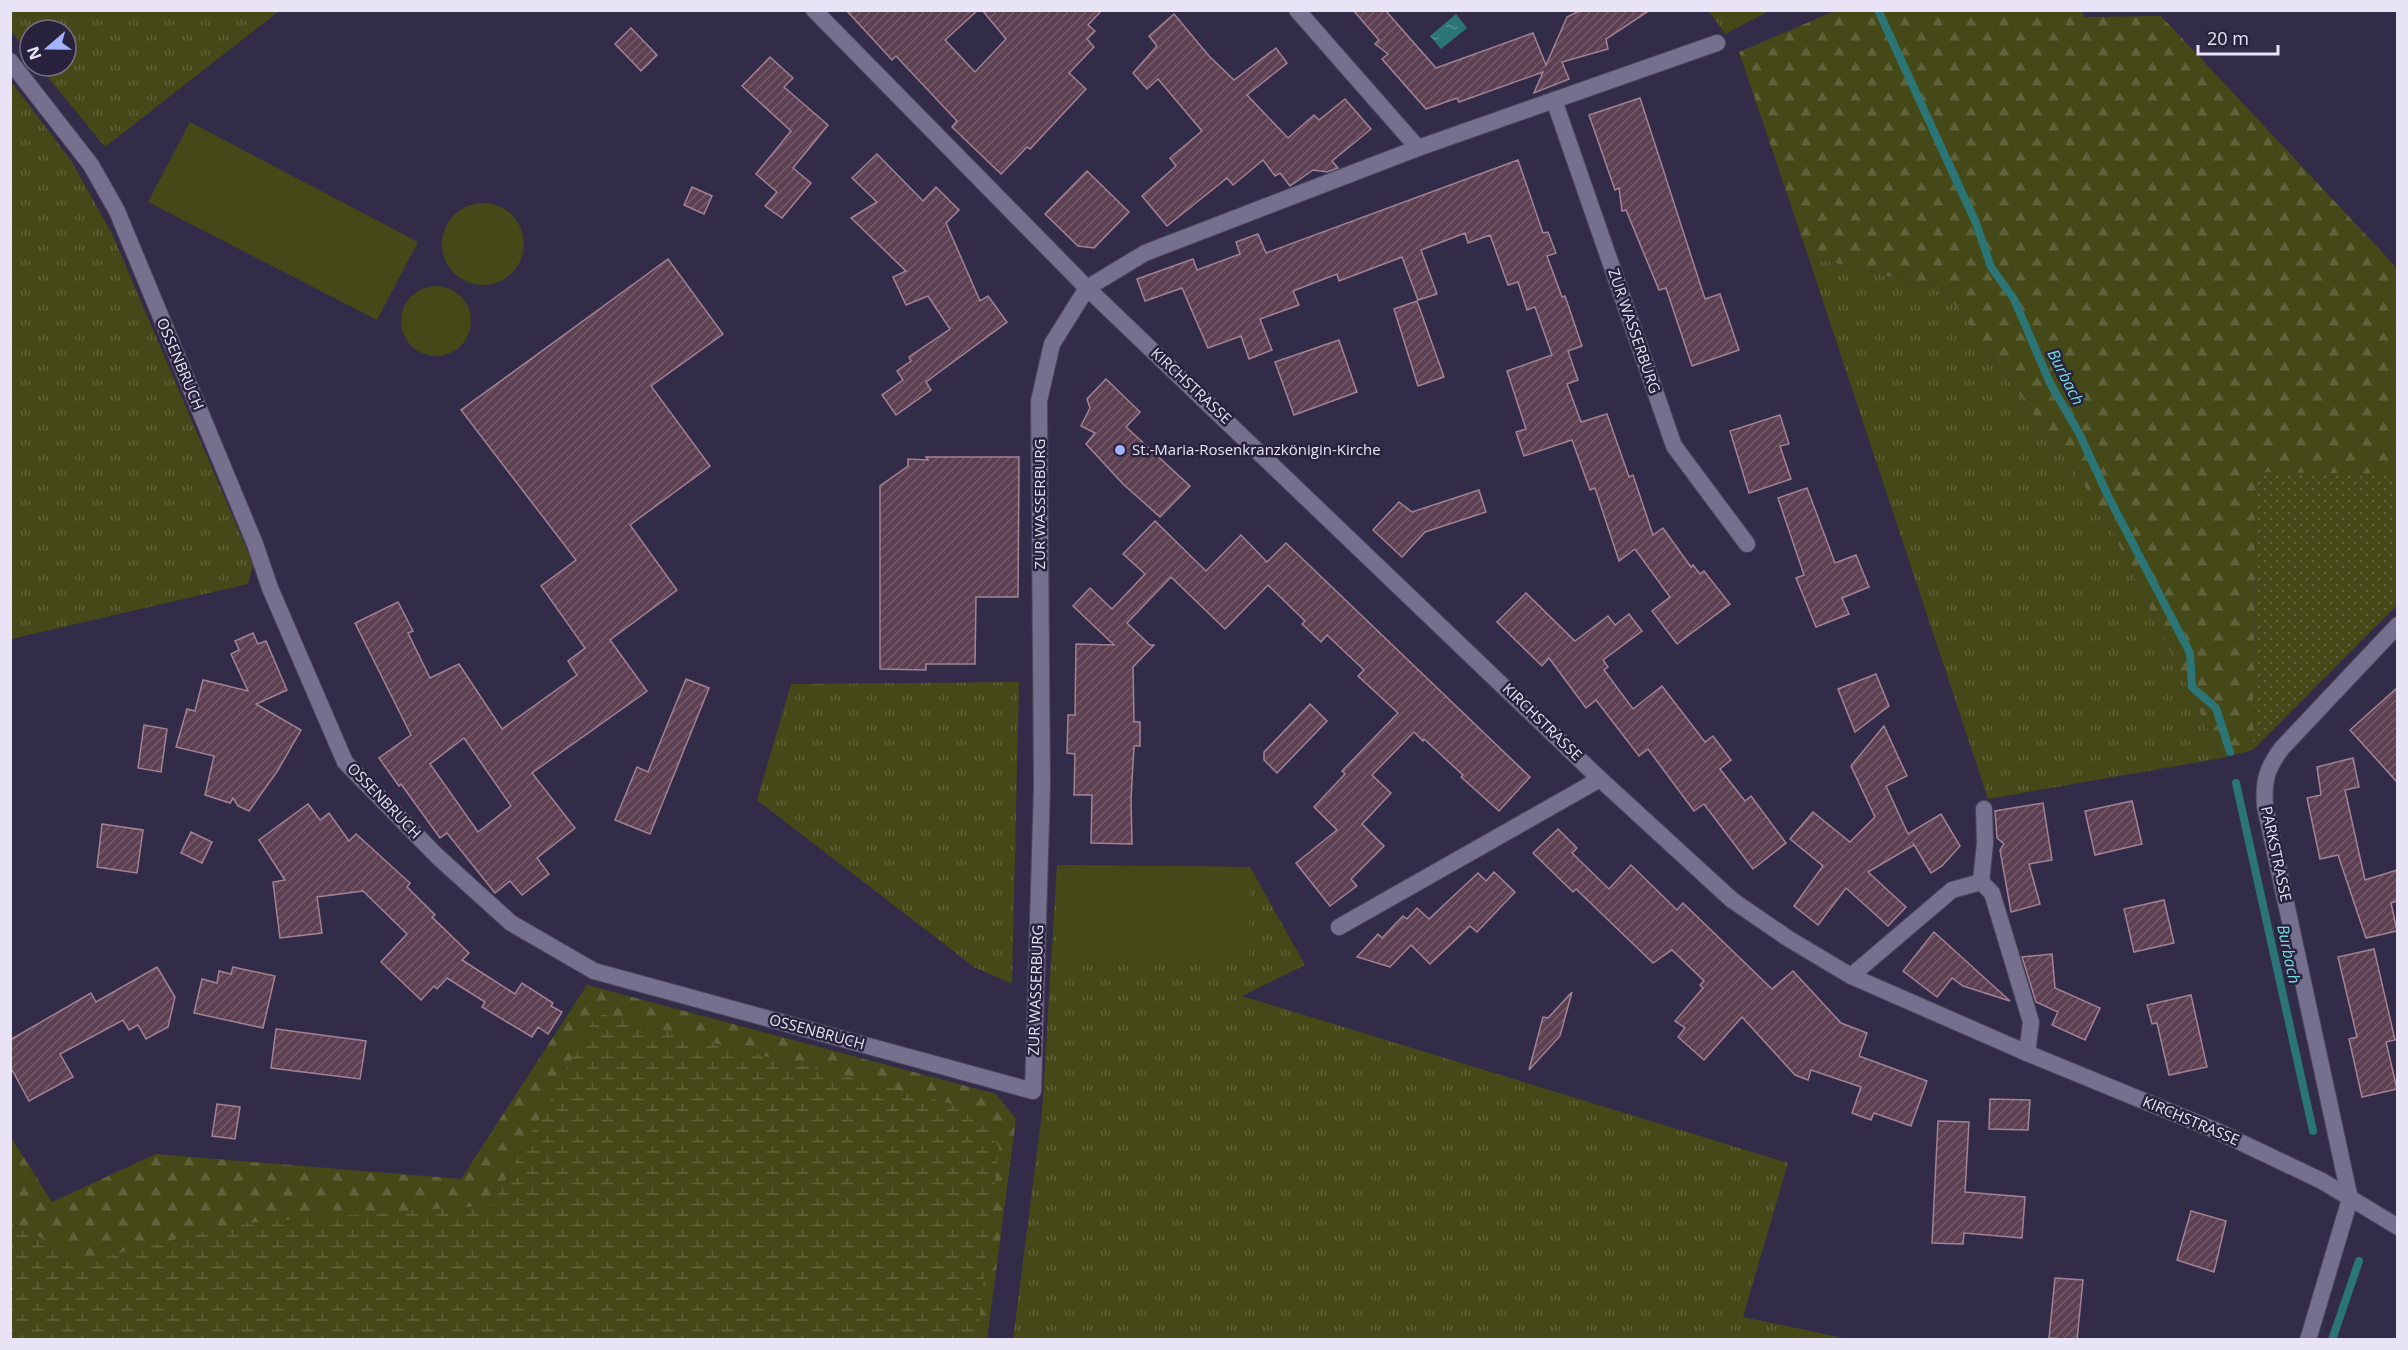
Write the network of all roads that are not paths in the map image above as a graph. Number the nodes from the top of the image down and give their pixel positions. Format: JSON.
{"nodes":[{"id":1,"x":814,"y":10,"type":"edge"},
{"id":2,"x":1297,"y":10,"type":"edge"},
{"id":3,"x":1717,"y":43,"type":"dead end"},
{"id":4,"x":10,"y":61,"type":"edge"},
{"id":5,"x":1554,"y":100,"type":"junction"},
{"id":6,"x":1418,"y":148,"type":"junction"},
{"id":7,"x":1087,"y":288,"type":"junction"},
{"id":8,"x":1748,"y":544,"type":"dead end"},
{"id":9,"x":2397,"y":626,"type":"edge"},
{"id":10,"x":1600,"y":779,"type":"junction"},
{"id":11,"x":1984,"y":809,"type":"dead end"},
{"id":12,"x":1981,"y":882,"type":"junction"},
{"id":13,"x":1338,"y":927,"type":"dead end"},
{"id":14,"x":1851,"y":976,"type":"junction"},
{"id":15,"x":2026,"y":1053,"type":"junction"},
{"id":16,"x":1033,"y":1091,"type":"joint"},
{"id":17,"x":2350,"y":1199,"type":"junction"},
{"id":18,"x":2397,"y":1227,"type":"edge"},
{"id":19,"x":2308,"y":1340,"type":"edge"}],
"edges":[{"from":1,"to":7,"type":"street","name":"KIRCHSTRASSE"},
{"from":2,"to":6,"type":"street"},
{"from":3,"to":5,"type":"street","name":"ZUR WASSERBURG"},
{"from":4,"to":16,"type":"street","name":"OSSENBRUCH"},
{"from":5,"to":6,"type":"street","name":"ZUR WASSERBURG"},
{"from":5,"to":8,"type":"street","name":"ZUR WASSERBURG"},
{"from":6,"to":7,"type":"street","name":"ZUR WASSERBURG"},
{"from":7,"to":10,"type":"street","name":"KIRCHSTRASSE"},
{"from":7,"to":16,"type":"street","name":"ZUR WASSERBURG"},
{"from":9,"to":17,"type":"street","name":"PARKSTRASSE"},
{"from":10,"to":13,"type":"street"},
{"from":10,"to":14,"type":"street","name":"KIRCHSTRASSE"},
{"from":11,"to":12,"type":"street"},
{"from":12,"to":14,"type":"street"},
{"from":12,"to":15,"type":"street"},
{"from":14,"to":15,"type":"street","name":"KIRCHSTRASSE"},
{"from":15,"to":17,"type":"street","name":"KIRCHSTRASSE"},
{"from":17,"to":18,"type":"street","name":"KIRCHSTRASSE"},
{"from":17,"to":19,"type":"street"}]}
